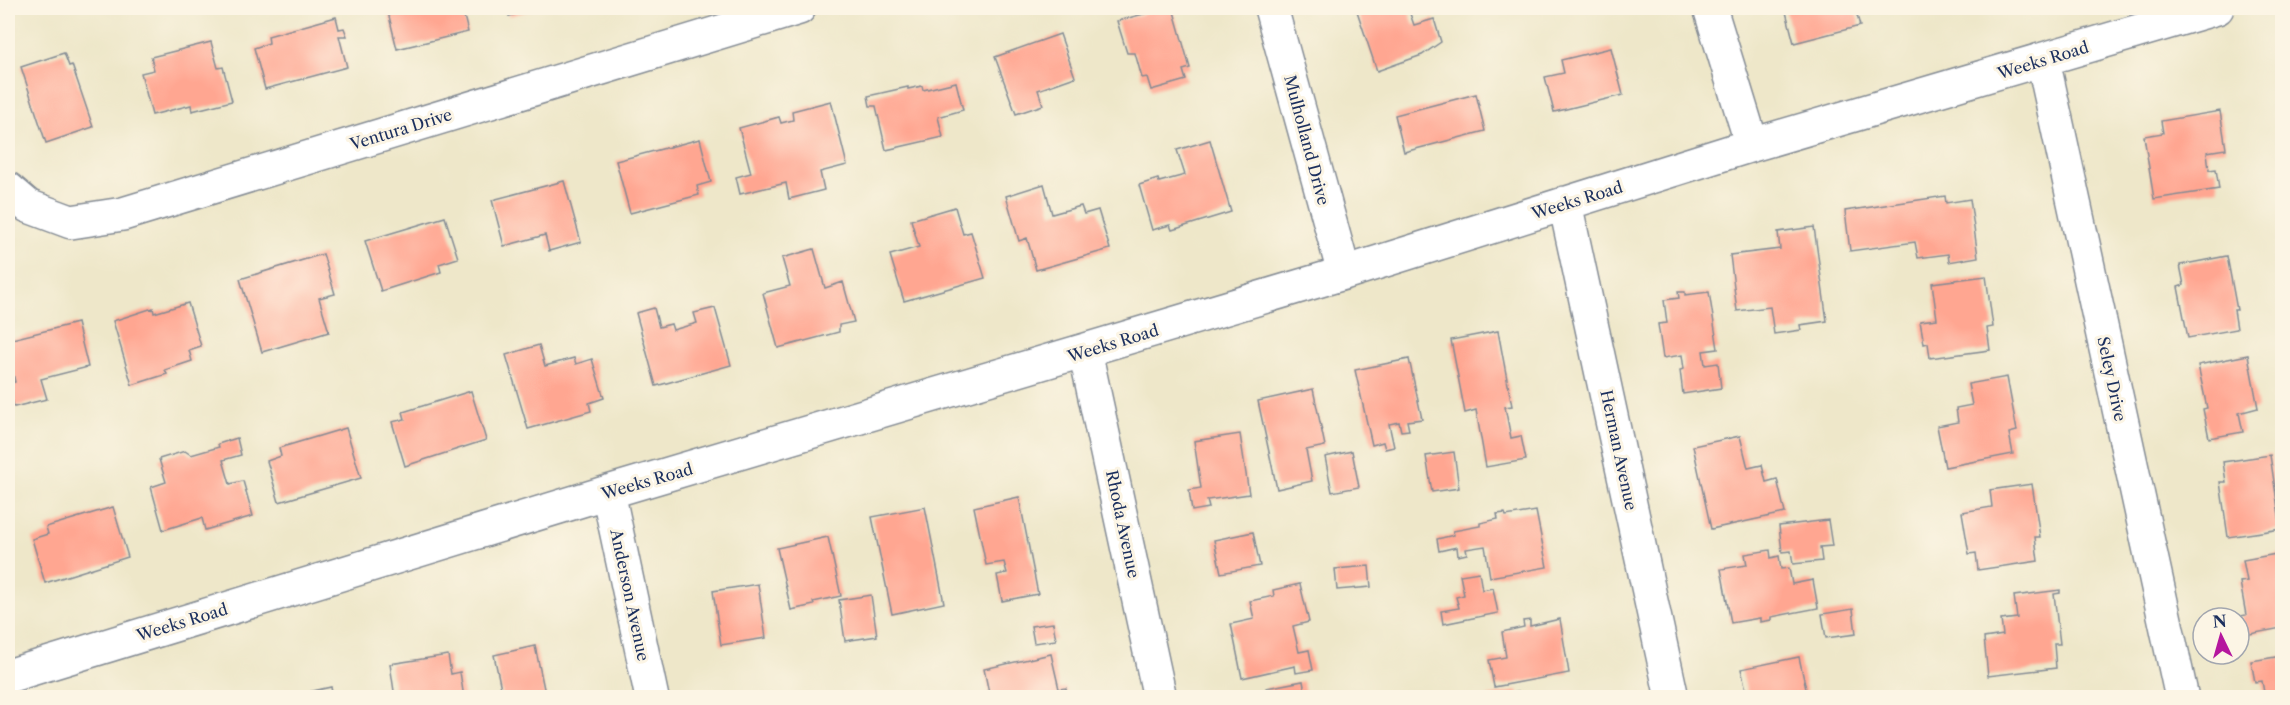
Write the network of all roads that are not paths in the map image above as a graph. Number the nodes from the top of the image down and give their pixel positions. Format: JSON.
{"nodes":[{"id":1,"x":799,"y":8,"type":"edge"},
{"id":2,"x":1271,"y":8,"type":"edge"},
{"id":3,"x":1710,"y":8,"type":"edge"},
{"id":4,"x":2217,"y":8,"type":"edge"},
{"id":5,"x":2043,"y":60,"type":"junction"},
{"id":6,"x":1752,"y":145,"type":"junction"},
{"id":7,"x":8,"y":189,"type":"edge"},
{"id":8,"x":1565,"y":203,"type":"junction"},
{"id":9,"x":1344,"y":273,"type":"junction"},
{"id":10,"x":1085,"y":351,"type":"junction"},
{"id":11,"x":608,"y":492,"type":"junction"},
{"id":12,"x":8,"y":676,"type":"edge"},
{"id":13,"x":652,"y":698,"type":"edge"},
{"id":14,"x":1160,"y":698,"type":"edge"},
{"id":15,"x":1672,"y":698,"type":"edge"},
{"id":16,"x":2182,"y":698,"type":"edge"}],
"edges":[{"from":1,"to":7,"type":"street","name":"Ventura Drive"},
{"from":2,"to":9,"type":"street","name":"Mulholland Drive"},
{"from":3,"to":6,"type":"street"},
{"from":4,"to":5,"type":"street","name":"Weeks Road"},
{"from":5,"to":6,"type":"street","name":"Weeks Road"},
{"from":5,"to":16,"type":"street","name":"Seley Drive"},
{"from":6,"to":8,"type":"street","name":"Weeks Road"},
{"from":8,"to":9,"type":"street","name":"Weeks Road"},
{"from":8,"to":15,"type":"street","name":"Herman Avenue"},
{"from":9,"to":10,"type":"street","name":"Weeks Road"},
{"from":10,"to":11,"type":"street","name":"Weeks Road"},
{"from":10,"to":14,"type":"street","name":"Rhoda Avenue"},
{"from":11,"to":12,"type":"street","name":"Weeks Road"},
{"from":11,"to":13,"type":"street","name":"Anderson Avenue"}]}
